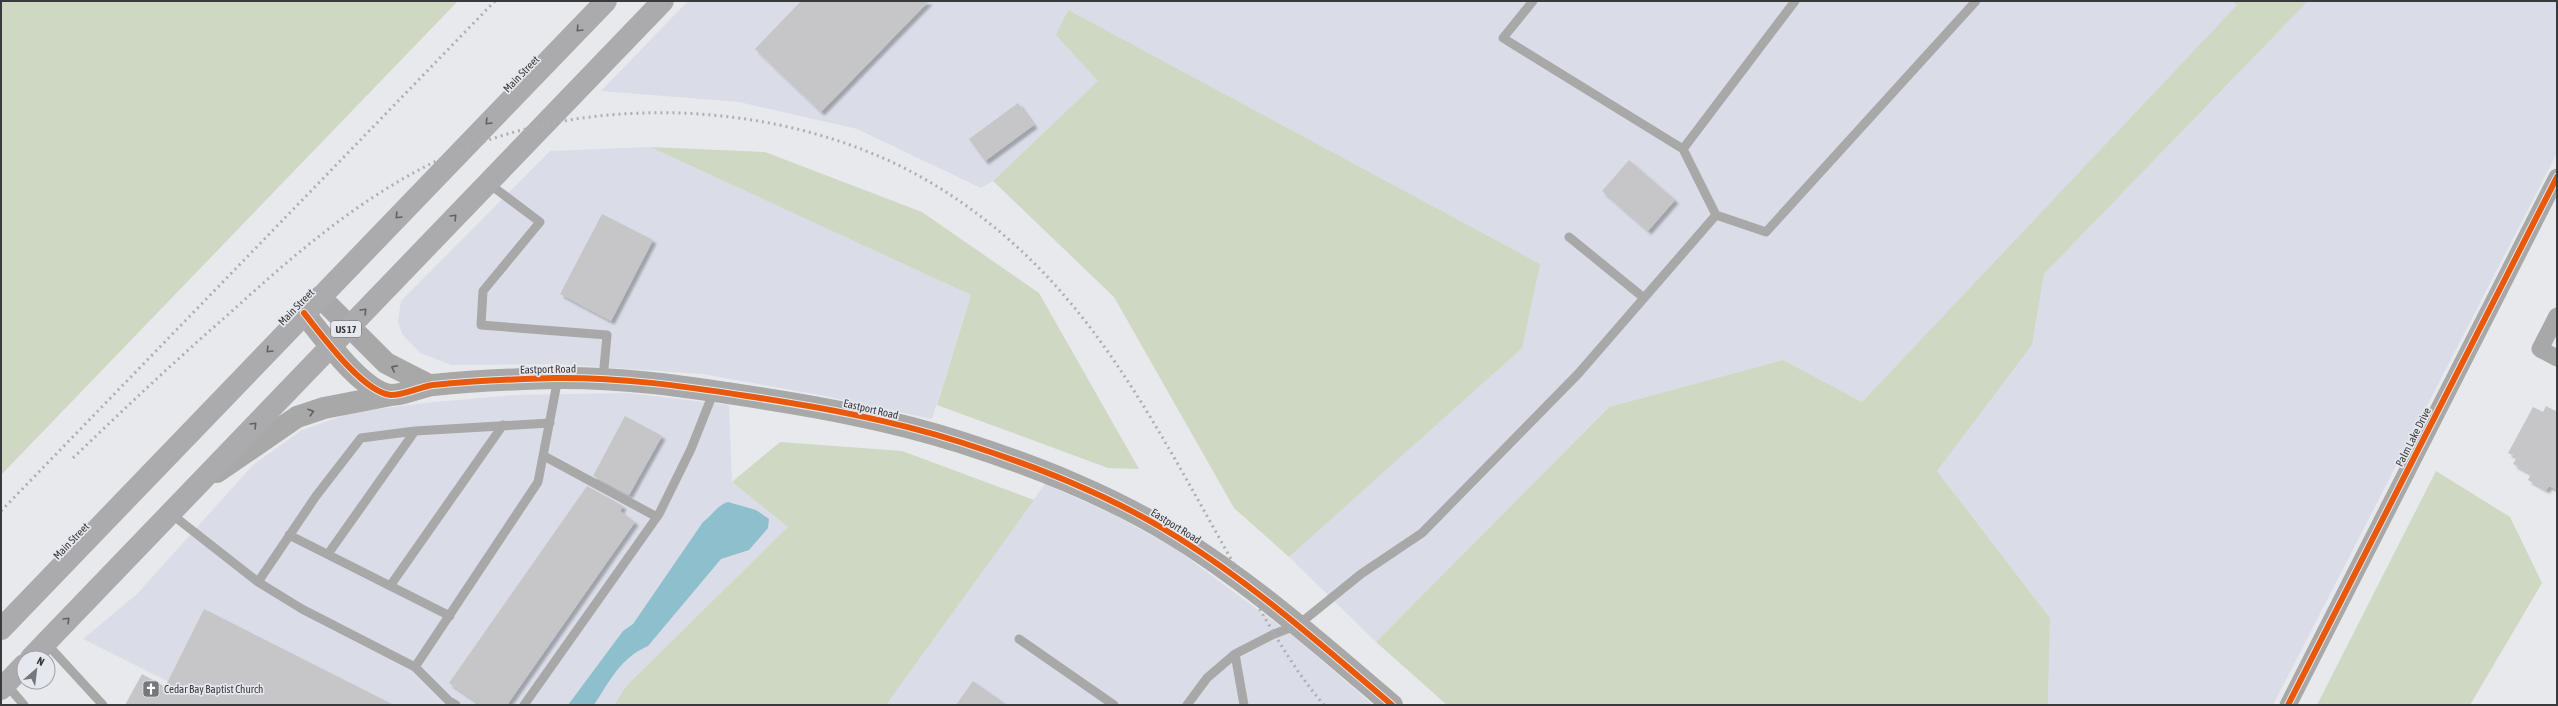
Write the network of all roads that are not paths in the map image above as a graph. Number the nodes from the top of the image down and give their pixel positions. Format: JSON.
{"nodes":[{"id":1,"x":606,"y":1,"type":"edge"},
{"id":2,"x":663,"y":1,"type":"edge"},
{"id":3,"x":1533,"y":1,"type":"edge"},
{"id":4,"x":1795,"y":1,"type":"edge"},
{"id":5,"x":1976,"y":1,"type":"edge"},
{"id":6,"x":1683,"y":149,"type":"junction"},
{"id":7,"x":2557,"y":177,"type":"edge"},
{"id":8,"x":487,"y":182,"type":"junction"},
{"id":9,"x":1716,"y":215,"type":"junction"},
{"id":10,"x":1569,"y":237,"type":"dead end"},
{"id":11,"x":320,"y":297,"type":"junction"},
{"id":12,"x":1644,"y":298,"type":"junction"},
{"id":13,"x":304,"y":313,"type":"junction"},
{"id":14,"x":2557,"y":316,"type":"edge"},
{"id":15,"x":349,"y":326,"type":"junction"},
{"id":16,"x":330,"y":346,"type":"junction"},
{"id":17,"x":2557,"y":358,"type":"edge"},
{"id":18,"x":558,"y":378,"type":"junction"},
{"id":19,"x":603,"y":379,"type":"junction"},
{"id":20,"x":429,"y":386,"type":"junction"},
{"id":21,"x":714,"y":391,"type":"junction"},
{"id":22,"x":391,"y":395,"type":"junction"},
{"id":23,"x":550,"y":423,"type":"junction"},
{"id":24,"x":503,"y":425,"type":"junction"},
{"id":25,"x":414,"y":431,"type":"junction"},
{"id":26,"x":544,"y":456,"type":"junction"},
{"id":27,"x":196,"y":486,"type":"junction"},
{"id":28,"x":170,"y":513,"type":"junction"},
{"id":29,"x":656,"y":517,"type":"junction"},
{"id":30,"x":290,"y":535,"type":"junction"},
{"id":31,"x":328,"y":554,"type":"junction"},
{"id":32,"x":258,"y":582,"type":"junction"},
{"id":33,"x":390,"y":586,"type":"junction"},
{"id":34,"x":450,"y":616,"type":"junction"},
{"id":35,"x":1298,"y":625,"type":"junction"},
{"id":36,"x":1,"y":629,"type":"edge"},
{"id":37,"x":1019,"y":639,"type":"dead end"},
{"id":38,"x":46,"y":642,"type":"junction"},
{"id":39,"x":38,"y":650,"type":"edge"},
{"id":40,"x":1235,"y":654,"type":"junction"},
{"id":41,"x":415,"y":667,"type":"junction"},
{"id":42,"x":16,"y":673,"type":"edge"},
{"id":43,"x":4,"y":686,"type":"edge"},
{"id":44,"x":24,"y":705,"type":"edge"},
{"id":45,"x":104,"y":705,"type":"edge"},
{"id":46,"x":456,"y":705,"type":"edge"},
{"id":47,"x":524,"y":705,"type":"edge"},
{"id":48,"x":1114,"y":705,"type":"edge"},
{"id":49,"x":1187,"y":705,"type":"edge"},
{"id":50,"x":1244,"y":705,"type":"edge"},
{"id":51,"x":1392,"y":705,"type":"edge"},
{"id":52,"x":2288,"y":705,"type":"edge"}],
"edges":[{"from":1,"to":11,"type":"main road","name":"Main Street","one_way":true},
{"from":2,"to":8,"type":"main road","number":"US 17"},
{"from":3,"to":6,"type":"lane"},
{"from":4,"to":6,"type":"lane"},
{"from":5,"to":9,"type":"lane"},
{"from":6,"to":9,"type":"lane"},
{"from":7,"to":52,"type":"street","name":"Palm Lake Drive"},
{"from":15,"to":8,"type":"main road","number":"US 17","one_way":true},
{"from":8,"to":19,"type":"lane"},
{"from":9,"to":12,"type":"lane"},
{"from":10,"to":12,"type":"lane"},
{"from":11,"to":13,"type":"main road","name":"Main Street"},
{"from":11,"to":15,"type":"street"},
{"from":12,"to":35,"type":"lane"},
{"from":13,"to":16,"type":"street"},
{"from":13,"to":36,"type":"main road","name":"Main Street","one_way":true},
{"from":14,"to":17,"type":"street"},
{"from":15,"to":16,"type":"main road","number":"US 17"},
{"from":20,"to":15,"type":"street","one_way":true},
{"from":16,"to":22,"type":"street"},
{"from":27,"to":16,"type":"main road","number":"US 17","one_way":true},
{"from":18,"to":19,"type":"street","name":"Eastport Road"},
{"from":18,"to":20,"type":"street","name":"Eastport Road"},
{"from":18,"to":23,"type":"lane"},
{"from":19,"to":21,"type":"street","name":"Eastport Road"},
{"from":20,"to":22,"type":"street","name":"Eastport Road"},
{"from":21,"to":29,"type":"lane"},
{"from":21,"to":35,"type":"street","name":"Eastport Road"},
{"from":27,"to":22,"type":"street","name":"Eastport Road","one_way":true},
{"from":23,"to":24,"type":"lane"},
{"from":23,"to":26,"type":"lane"},
{"from":24,"to":25,"type":"lane"},
{"from":24,"to":33,"type":"lane"},
{"from":25,"to":30,"type":"lane"},
{"from":25,"to":31,"type":"lane"},
{"from":26,"to":29,"type":"lane"},
{"from":26,"to":34,"type":"lane"},
{"from":27,"to":28,"type":"main road","number":"US 17"},
{"from":28,"to":32,"type":"lane"},
{"from":38,"to":28,"type":"main road","number":"US 17","one_way":true},
{"from":29,"to":47,"type":"lane"},
{"from":30,"to":31,"type":"lane"},
{"from":30,"to":32,"type":"lane"},
{"from":31,"to":33,"type":"lane"},
{"from":32,"to":41,"type":"lane"},
{"from":33,"to":34,"type":"lane"},
{"from":34,"to":41,"type":"lane"},
{"from":35,"to":40,"type":"lane"},
{"from":35,"to":51,"type":"street","name":"Eastport Road"},
{"from":37,"to":48,"type":"lane"},
{"from":38,"to":39,"type":"main road","number":"US 17"},
{"from":38,"to":45,"type":"lane"},
{"from":40,"to":49,"type":"lane"},
{"from":40,"to":50,"type":"lane"},
{"from":41,"to":46,"type":"lane"},
{"from":42,"to":43,"type":"main road"},
{"from":43,"to":44,"type":"lane"}]}
